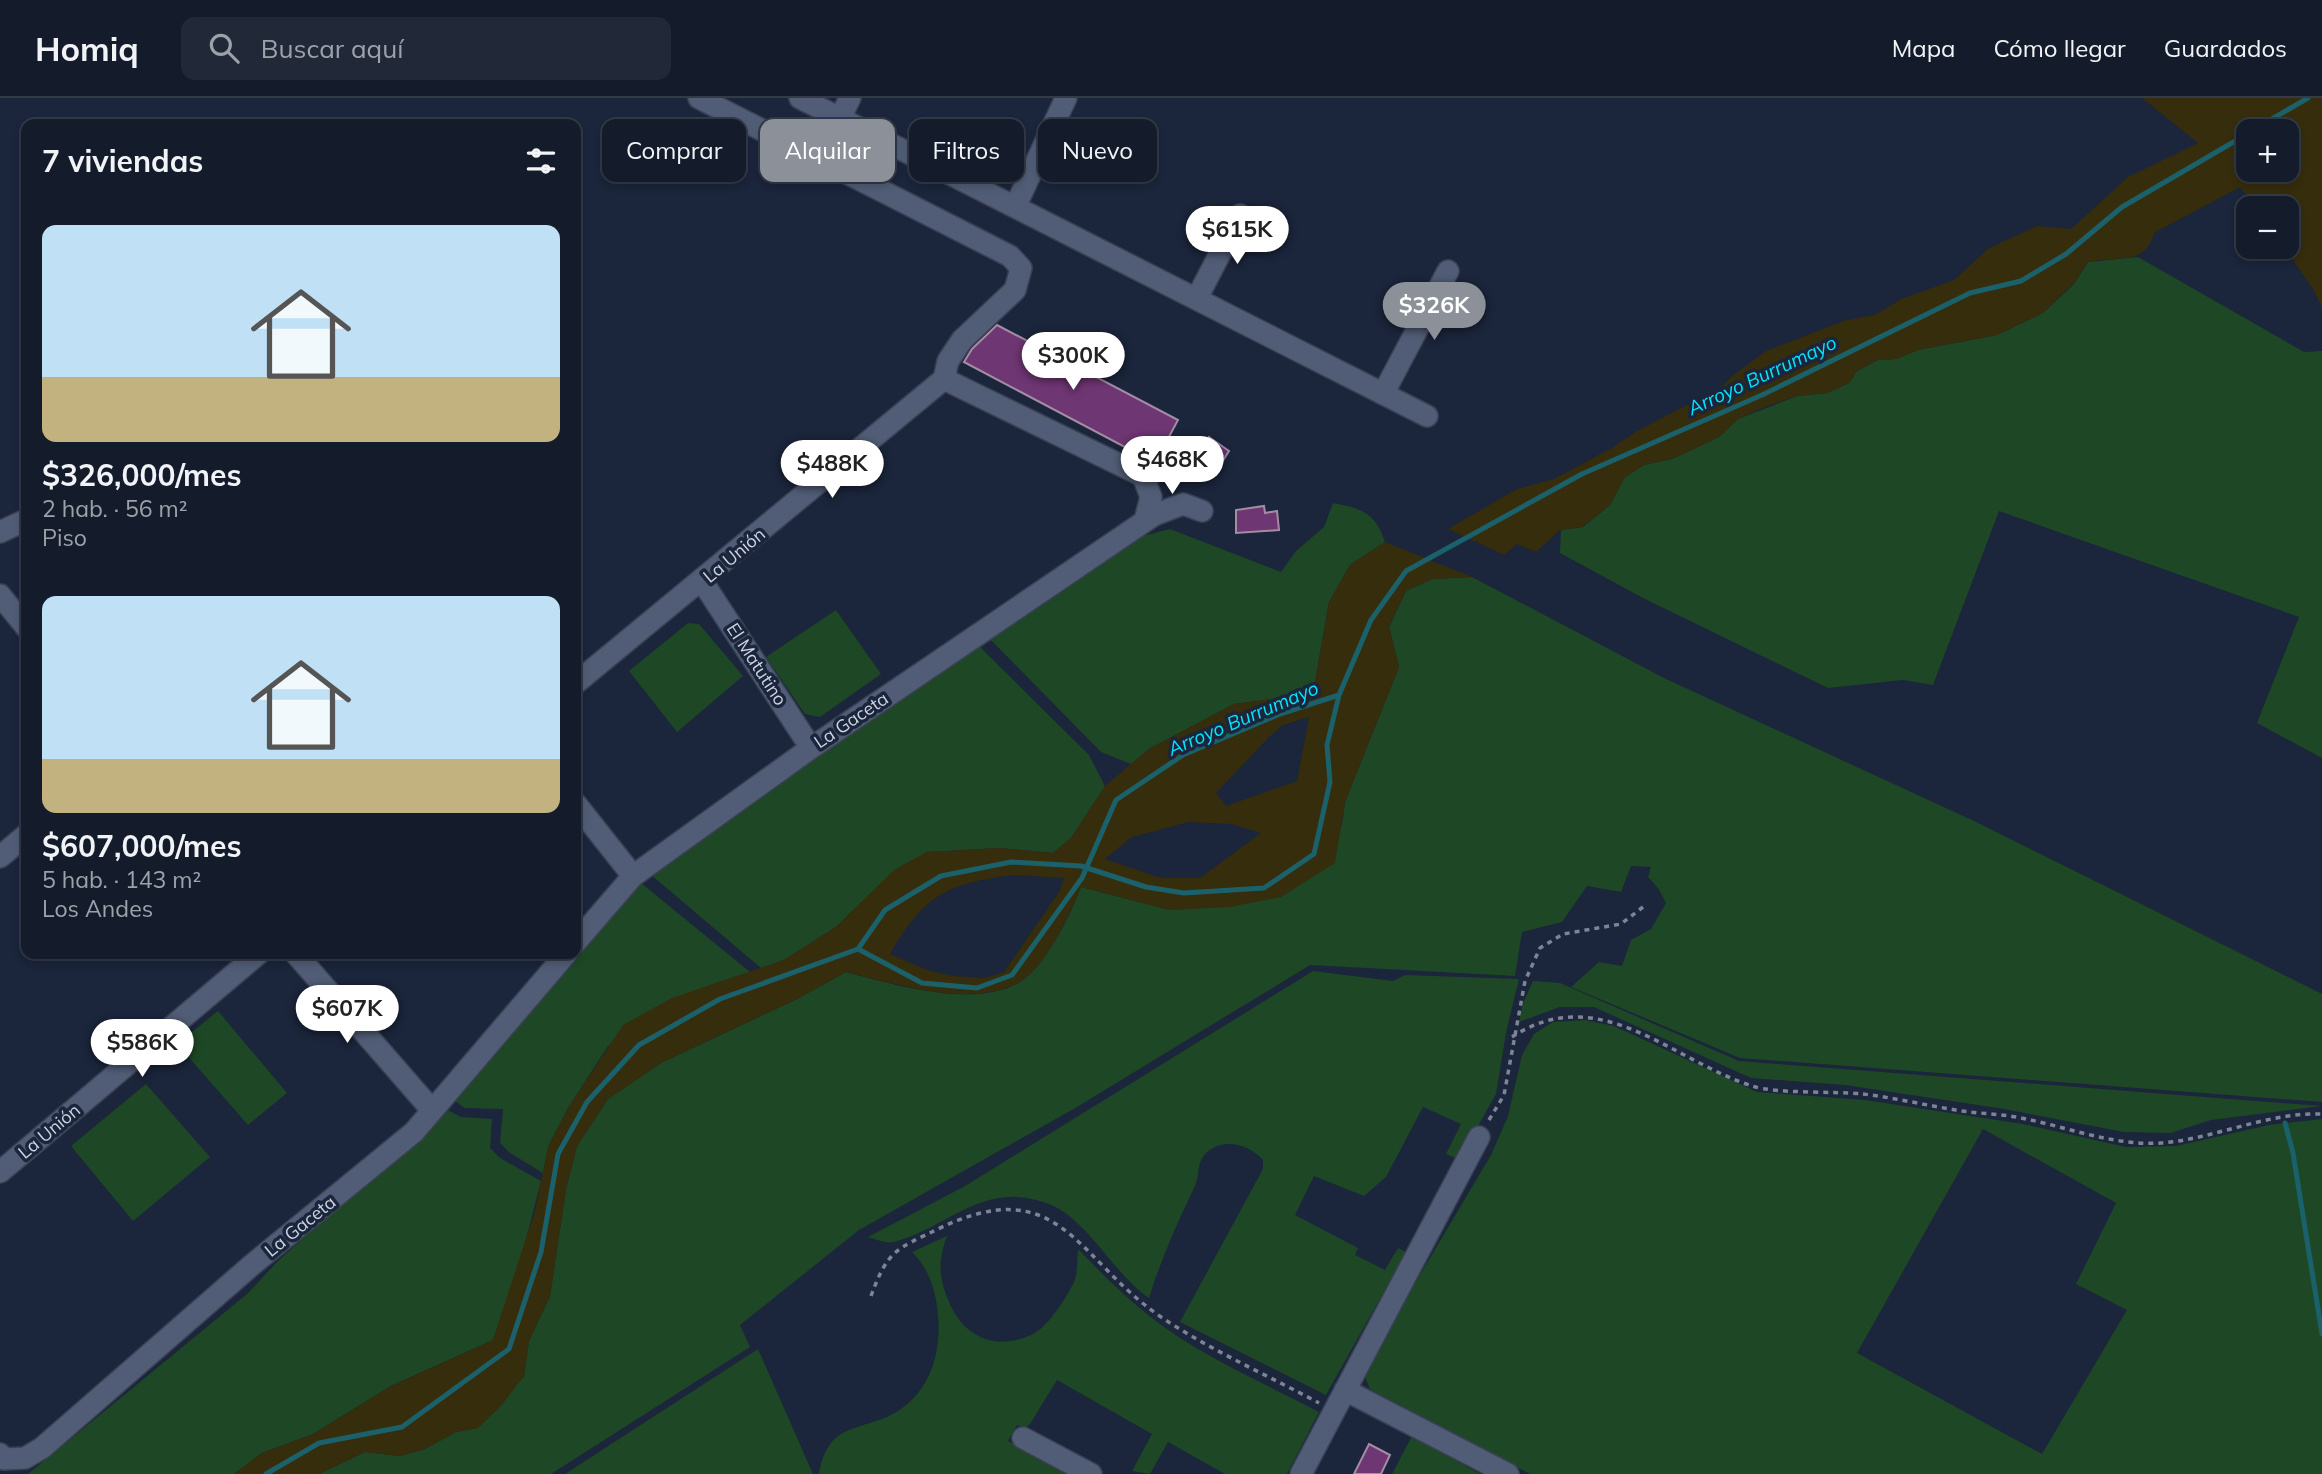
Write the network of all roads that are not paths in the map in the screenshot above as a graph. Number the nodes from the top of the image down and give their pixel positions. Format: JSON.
{"nodes":[{"id":1,"x":699,"y":98,"type":"edge"},
{"id":2,"x":800,"y":98,"type":"edge"},
{"id":3,"x":850,"y":98,"type":"edge"},
{"id":4,"x":1066,"y":98,"type":"edge"},
{"id":5,"x":840,"y":118,"type":"junction"},
{"id":6,"x":1016,"y":205,"type":"junction"},
{"id":7,"x":1240,"y":215,"type":"dead end"},
{"id":8,"x":1447,"y":271,"type":"dead end"},
{"id":9,"x":1197,"y":298,"type":"junction"},
{"id":10,"x":944,"y":379,"type":"junction"},
{"id":11,"x":1383,"y":394,"type":"junction"},
{"id":12,"x":1427,"y":416,"type":"dead end"},
{"id":13,"x":1202,"y":511,"type":"dead end"},
{"id":14,"x":1145,"y":520,"type":"junction"},
{"id":15,"x":21,"y":522,"type":"edge"},
{"id":16,"x":0,"y":532,"type":"edge"},
{"id":17,"x":702,"y":581,"type":"junction"},
{"id":18,"x":0,"y":595,"type":"edge"},
{"id":19,"x":21,"y":621,"type":"edge"},
{"id":20,"x":581,"y":679,"type":"edge"},
{"id":21,"x":811,"y":748,"type":"junction"},
{"id":22,"x":581,"y":810,"type":"edge"},
{"id":23,"x":21,"y":839,"type":"edge"},
{"id":24,"x":0,"y":857,"type":"edge"},
{"id":25,"x":634,"y":876,"type":"junction"},
{"id":26,"x":581,"y":936,"type":"edge"},
{"id":27,"x":252,"y":959,"type":"edge"},
{"id":28,"x":300,"y":959,"type":"edge"},
{"id":29,"x":562,"y":959,"type":"edge"},
{"id":30,"x":430,"y":1109,"type":"junction"},
{"id":31,"x":1479,"y":1137,"type":"road end"},
{"id":32,"x":0,"y":1172,"type":"edge"},
{"id":33,"x":1345,"y":1390,"type":"junction"},
{"id":34,"x":1023,"y":1438,"type":"dead end"},
{"id":35,"x":2,"y":1456,"type":"edge"},
{"id":36,"x":1091,"y":1474,"type":"edge"},
{"id":37,"x":1301,"y":1474,"type":"edge"},
{"id":38,"x":1508,"y":1474,"type":"edge"}],
"edges":[{"from":1,"to":10,"type":"street","name":"La Unión"},
{"from":2,"to":5,"type":"street"},
{"from":3,"to":5,"type":"street"},
{"from":4,"to":6,"type":"street"},
{"from":5,"to":6,"type":"street"},
{"from":6,"to":9,"type":"street"},
{"from":7,"to":9,"type":"street"},
{"from":8,"to":11,"type":"street"},
{"from":9,"to":11,"type":"street"},
{"from":10,"to":14,"type":"street"},
{"from":10,"to":17,"type":"street","name":"La Unión"},
{"from":11,"to":12,"type":"street"},
{"from":13,"to":14,"type":"street","name":"La Gaceta"},
{"from":14,"to":21,"type":"street","name":"La Gaceta"},
{"from":15,"to":16,"type":"street"},
{"from":17,"to":20,"type":"street","name":"La Unión"},
{"from":17,"to":21,"type":"street","name":"El Matutino"},
{"from":18,"to":19,"type":"street"},
{"from":21,"to":25,"type":"street","name":"La Gaceta"},
{"from":22,"to":25,"type":"street"},
{"from":23,"to":24,"type":"street"},
{"from":25,"to":26,"type":"street","name":"La Gaceta"},
{"from":27,"to":32,"type":"street","name":"La Unión"},
{"from":28,"to":30,"type":"street"},
{"from":29,"to":30,"type":"street","name":"La Gaceta"},
{"from":30,"to":35,"type":"street","name":"La Gaceta"},
{"from":31,"to":33,"type":"street"},
{"from":33,"to":37,"type":"street"},
{"from":33,"to":38,"type":"street"},
{"from":34,"to":36,"type":"street"}]}
